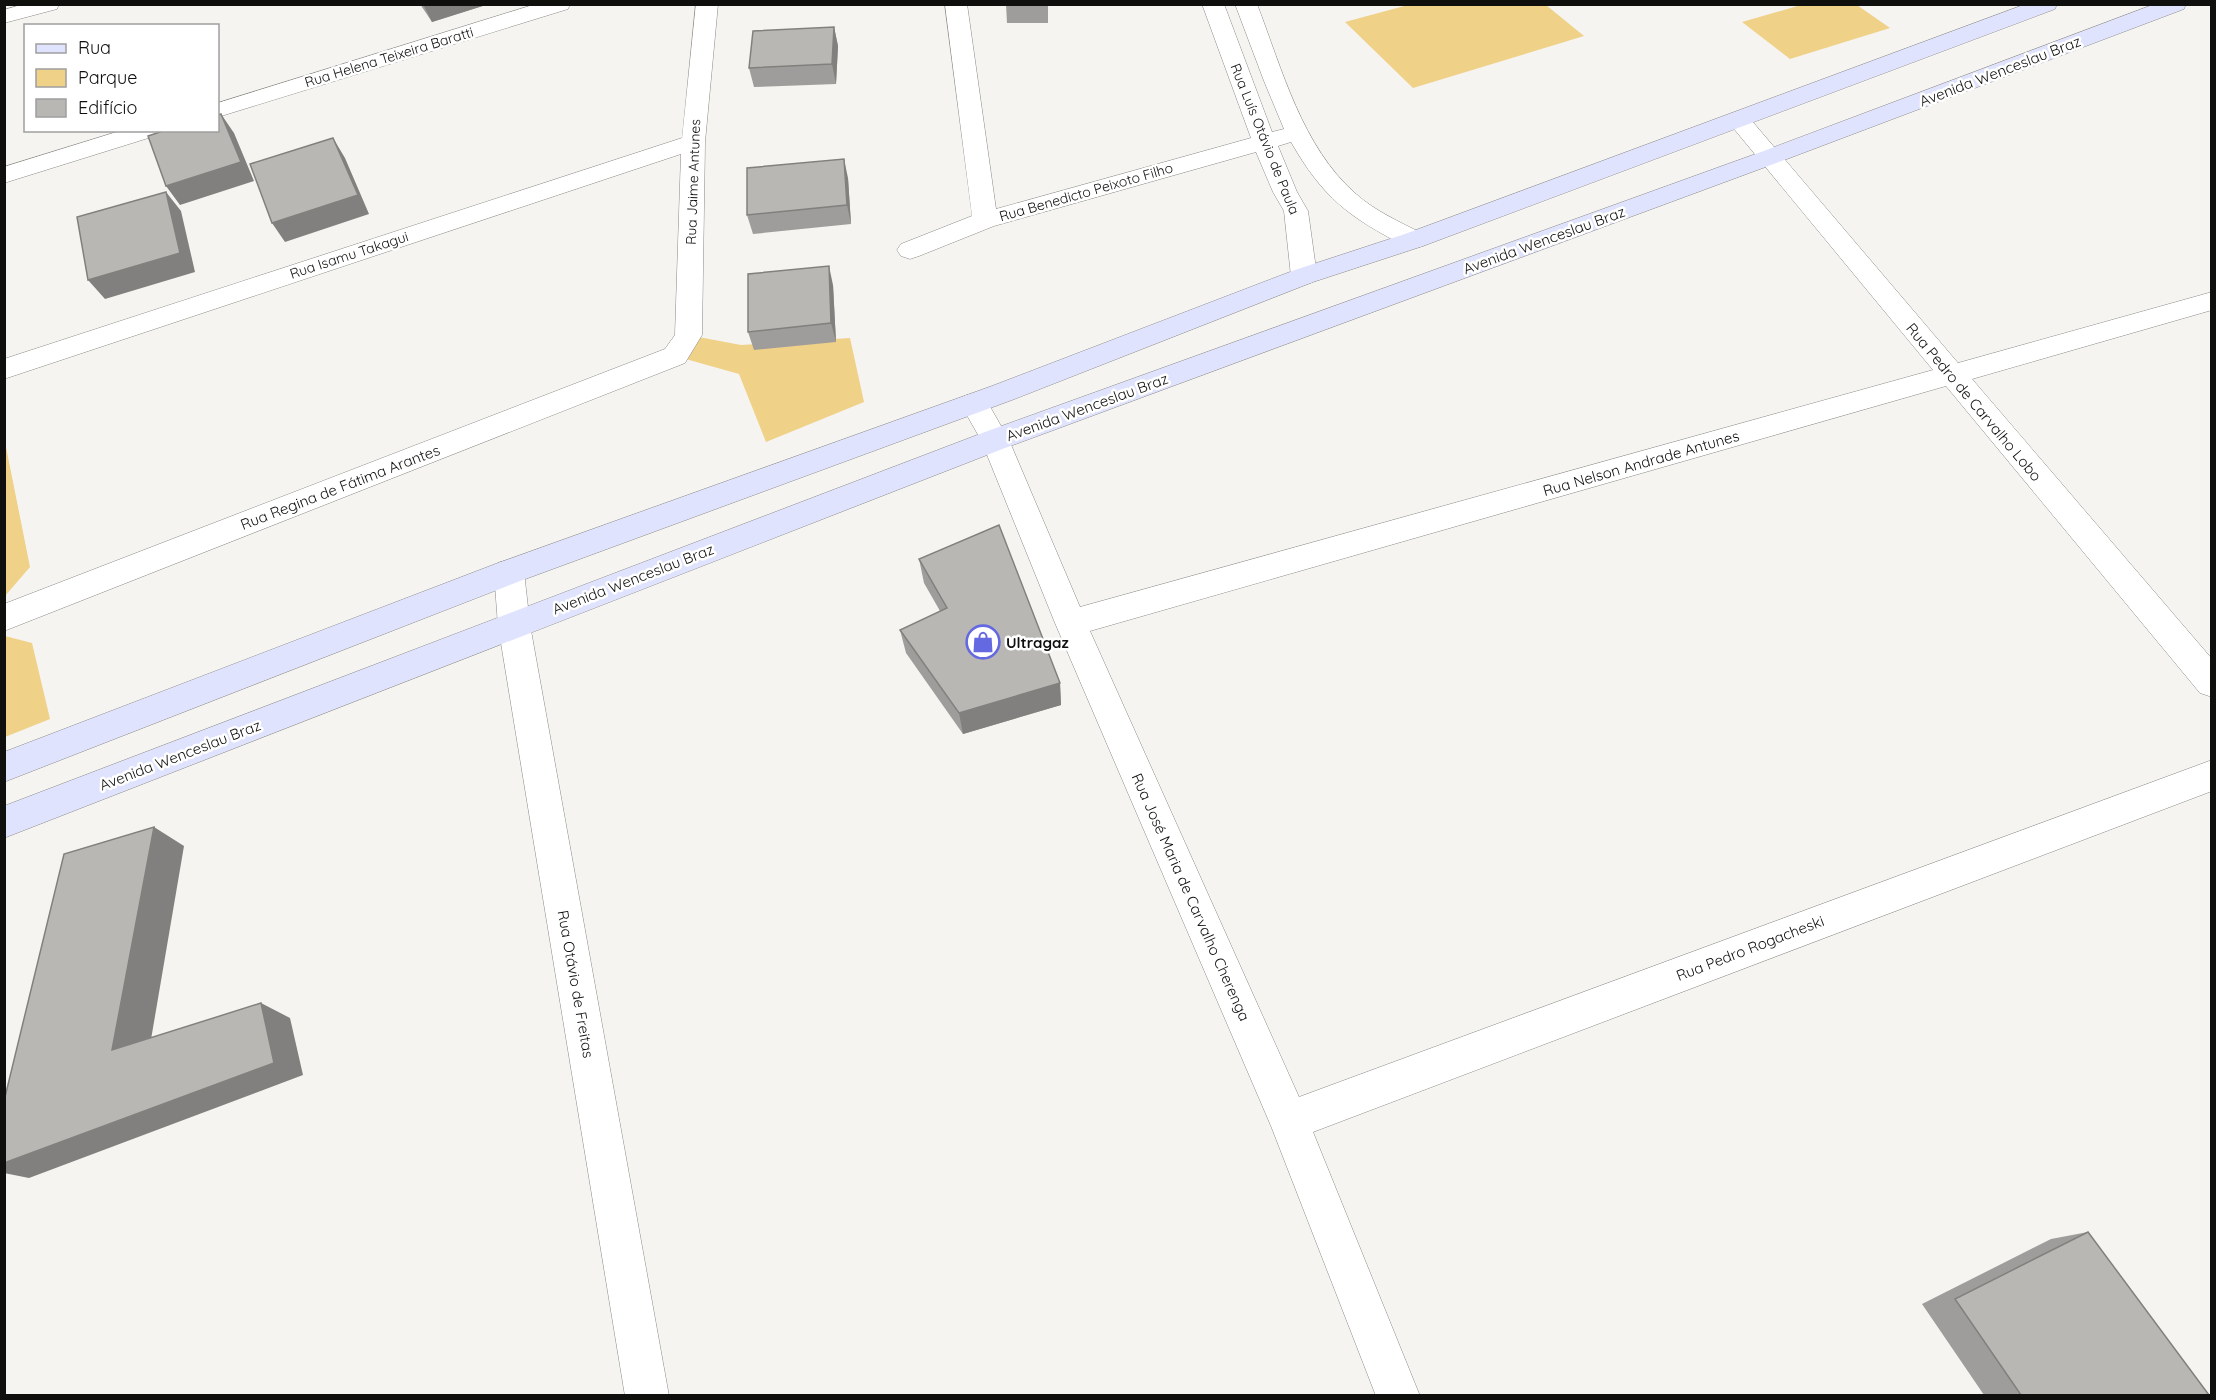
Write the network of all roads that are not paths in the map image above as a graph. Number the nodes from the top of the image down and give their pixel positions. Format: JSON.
{"nodes":[{"id":1,"x":50,"y":4,"type":"edge"},
{"id":2,"x":560,"y":4,"type":"edge"},
{"id":3,"x":707,"y":4,"type":"edge"},
{"id":4,"x":956,"y":4,"type":"edge"},
{"id":5,"x":1213,"y":4,"type":"edge"},
{"id":6,"x":1246,"y":4,"type":"edge"},
{"id":7,"x":2047,"y":4,"type":"edge"},
{"id":8,"x":2176,"y":4,"type":"edge"},
{"id":9,"x":4,"y":17,"type":"edge"},
{"id":10,"x":219,"y":110,"type":"edge"},
{"id":11,"x":1738,"y":119,"type":"junction"},
{"id":12,"x":144,"y":132,"type":"edge"},
{"id":13,"x":1297,"y":133,"type":"junction"},
{"id":14,"x":693,"y":142,"type":"junction"},
{"id":15,"x":1264,"y":142,"type":"junction"},
{"id":16,"x":1770,"y":157,"type":"junction"},
{"id":17,"x":4,"y":175,"type":"edge"},
{"id":18,"x":985,"y":220,"type":"junction"},
{"id":19,"x":1414,"y":240,"type":"junction"},
{"id":20,"x":910,"y":250,"type":"dead end"},
{"id":21,"x":1304,"y":276,"type":"junction"},
{"id":22,"x":2211,"y":301,"type":"edge"},
{"id":23,"x":675,"y":356,"type":"joint"},
{"id":24,"x":4,"y":369,"type":"edge"},
{"id":25,"x":1952,"y":376,"type":"junction"},
{"id":26,"x":974,"y":404,"type":"junction"},
{"id":27,"x":995,"y":440,"type":"junction"},
{"id":28,"x":509,"y":572,"type":"junction"},
{"id":29,"x":4,"y":618,"type":"edge"},
{"id":30,"x":1071,"y":623,"type":"junction"},
{"id":31,"x":514,"y":625,"type":"junction"},
{"id":32,"x":2211,"y":683,"type":"edge"},
{"id":33,"x":4,"y":767,"type":"edge"},
{"id":34,"x":2211,"y":775,"type":"edge"},
{"id":35,"x":4,"y":822,"type":"edge"},
{"id":36,"x":1289,"y":1122,"type":"junction"},
{"id":37,"x":647,"y":1395,"type":"edge"},
{"id":38,"x":1398,"y":1395,"type":"edge"}],
"edges":[{"from":1,"to":9,"type":"street"},
{"from":2,"to":10,"type":"street","name":"Rua Helena Teixeira Baratti"},
{"from":3,"to":14,"type":"street","name":"Rua Jaime Antunes"},
{"from":4,"to":18,"type":"street"},
{"from":5,"to":15,"type":"street","name":"Rua Luís Otávio de Paula"},
{"from":6,"to":13,"type":"street"},
{"from":7,"to":11,"type":"main road"},
{"from":8,"to":16,"type":"main road","name":"Avenida Wenceslau Braz"},
{"from":11,"to":16,"type":"street","name":"Rua Pedro de Carvalho Lobo"},
{"from":11,"to":19,"type":"main road"},
{"from":12,"to":17,"type":"street"},
{"from":13,"to":15,"type":"street","name":"Rua Benedicto Peixoto Filho"},
{"from":13,"to":19,"type":"street"},
{"from":14,"to":23,"type":"street","name":"Rua Jaime Antunes"},
{"from":14,"to":24,"type":"street","name":"Rua Isamu Takagui"},
{"from":15,"to":18,"type":"street","name":"Rua Benedicto Peixoto Filho"},
{"from":15,"to":21,"type":"street","name":"Rua Luís Otávio de Paula"},
{"from":16,"to":25,"type":"street","name":"Rua Pedro de Carvalho Lobo"},
{"from":16,"to":27,"type":"main road","name":"Avenida Wenceslau Braz"},
{"from":18,"to":20,"type":"street","name":"Rua Benedicto Peixoto Filho"},
{"from":19,"to":21,"type":"main road"},
{"from":21,"to":26,"type":"main road"},
{"from":22,"to":25,"type":"street","name":"Rua Nelson Andrade Antunes"},
{"from":23,"to":29,"type":"street","name":"Rua Regina de Fátima Arantes"},
{"from":25,"to":30,"type":"street","name":"Rua Nelson Andrade Antunes"},
{"from":25,"to":32,"type":"street","name":"Rua Pedro de Carvalho Lobo"},
{"from":26,"to":27,"type":"street","name":"Rua José Maria de Carvalho Cherenga"},
{"from":26,"to":28,"type":"main road"},
{"from":27,"to":30,"type":"street","name":"Rua José Maria de Carvalho Cherenga"},
{"from":27,"to":31,"type":"main road","name":"Avenida Wenceslau Braz"},
{"from":28,"to":31,"type":"street","name":"Rua Otávio de Freitas"},
{"from":28,"to":33,"type":"main road"},
{"from":30,"to":36,"type":"street","name":"Rua José Maria de Carvalho Cherenga"},
{"from":31,"to":35,"type":"main road","name":"Avenida Wenceslau Braz"},
{"from":31,"to":37,"type":"street","name":"Rua Otávio de Freitas"},
{"from":34,"to":36,"type":"street","name":"Rua Pedro Rogacheski"},
{"from":36,"to":38,"type":"street","name":"Rua José Maria de Carvalho Cherenga"}]}
